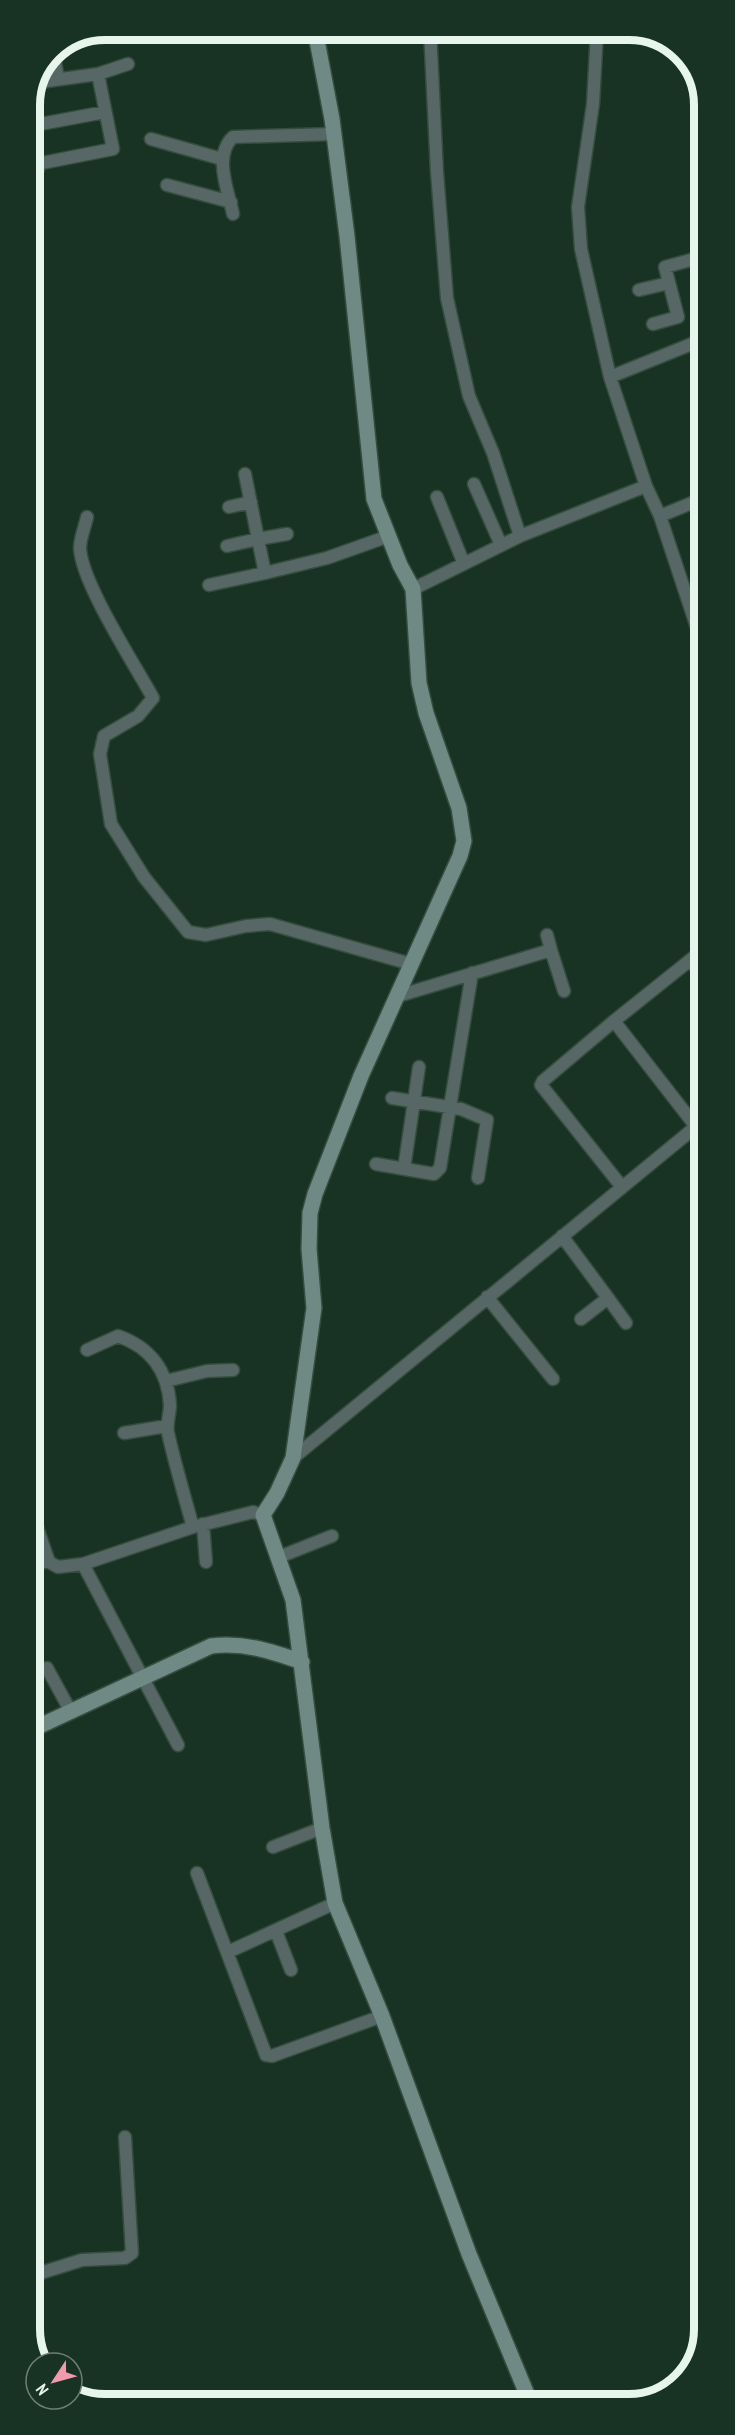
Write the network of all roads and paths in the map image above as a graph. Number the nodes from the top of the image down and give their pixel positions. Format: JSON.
{"nodes":[{"id":1,"x":317,"y":40,"type":"edge"},
{"id":2,"x":431,"y":41,"type":"edge"},
{"id":3,"x":596,"y":41,"type":"edge"},
{"id":4,"x":128,"y":64,"type":"dead end"},
{"id":5,"x":56,"y":66,"type":"edge"},
{"id":6,"x":98,"y":74,"type":"junction"},
{"id":7,"x":58,"y":78,"type":"junction"},
{"id":8,"x":45,"y":81,"type":"edge"},
{"id":9,"x":105,"y":112,"type":"junction"},
{"id":10,"x":40,"y":124,"type":"edge"},
{"id":11,"x":334,"y":134,"type":"junction"},
{"id":12,"x":151,"y":140,"type":"dead end"},
{"id":13,"x":222,"y":159,"type":"junction"},
{"id":14,"x":40,"y":166,"type":"edge"},
{"id":15,"x":167,"y":184,"type":"dead end"},
{"id":16,"x":694,"y":259,"type":"edge"},
{"id":17,"x":669,"y":283,"type":"junction"},
{"id":18,"x":639,"y":290,"type":"dead end"},
{"id":19,"x":653,"y":324,"type":"dead end"},
{"id":20,"x":694,"y":343,"type":"edge"},
{"id":21,"x":610,"y":377,"type":"junction"},
{"id":22,"x":245,"y":474,"type":"dead end"},
{"id":23,"x":474,"y":484,"type":"dead end"},
{"id":24,"x":646,"y":486,"type":"junction"},
{"id":25,"x":437,"y":498,"type":"dead end"},
{"id":26,"x":250,"y":502,"type":"junction"},
{"id":27,"x":694,"y":502,"type":"edge"},
{"id":28,"x":229,"y":507,"type":"dead end"},
{"id":29,"x":660,"y":516,"type":"junction"},
{"id":30,"x":87,"y":517,"type":"dead end"},
{"id":31,"x":287,"y":534,"type":"dead end"},
{"id":32,"x":388,"y":536,"type":"junction"},
{"id":33,"x":520,"y":536,"type":"junction"},
{"id":34,"x":258,"y":539,"type":"junction"},
{"id":35,"x":501,"y":545,"type":"junction"},
{"id":36,"x":227,"y":546,"type":"dead end"},
{"id":37,"x":464,"y":564,"type":"junction"},
{"id":38,"x":265,"y":573,"type":"junction"},
{"id":39,"x":209,"y":585,"type":"dead end"},
{"id":40,"x":413,"y":590,"type":"junction"},
{"id":41,"x":694,"y":619,"type":"edge"},
{"id":42,"x":547,"y":935,"type":"dead end"},
{"id":43,"x":551,"y":950,"type":"junction"},
{"id":44,"x":694,"y":957,"type":"edge"},
{"id":45,"x":690,"y":960,"type":"junction"},
{"id":46,"x":411,"y":964,"type":"junction"},
{"id":47,"x":694,"y":965,"type":"edge"},
{"id":48,"x":472,"y":973,"type":"junction"},
{"id":49,"x":564,"y":991,"type":"dead end"},
{"id":50,"x":398,"y":996,"type":"junction"},
{"id":51,"x":614,"y":1021,"type":"junction"},
{"id":52,"x":419,"y":1067,"type":"dead end"},
{"id":53,"x":392,"y":1098,"type":"dead end"},
{"id":54,"x":415,"y":1101,"type":"junction"},
{"id":55,"x":451,"y":1106,"type":"junction"},
{"id":56,"x":694,"y":1118,"type":"edge"},
{"id":57,"x":694,"y":1134,"type":"edge"},
{"id":58,"x":376,"y":1164,"type":"dead end"},
{"id":59,"x":404,"y":1169,"type":"junction"},
{"id":60,"x":478,"y":1178,"type":"dead end"},
{"id":61,"x":622,"y":1186,"type":"junction"},
{"id":62,"x":562,"y":1236,"type":"junction"},
{"id":63,"x":487,"y":1298,"type":"junction"},
{"id":64,"x":608,"y":1298,"type":"junction"},
{"id":65,"x":581,"y":1319,"type":"dead end"},
{"id":66,"x":626,"y":1323,"type":"dead end"},
{"id":67,"x":87,"y":1350,"type":"dead end"},
{"id":68,"x":233,"y":1370,"type":"dead end"},
{"id":69,"x":554,"y":1379,"type":"dead end"},
{"id":70,"x":166,"y":1381,"type":"junction"},
{"id":71,"x":167,"y":1426,"type":"junction"},
{"id":72,"x":124,"y":1432,"type":"dead end"},
{"id":73,"x":293,"y":1458,"type":"junction"},
{"id":74,"x":263,"y":1515,"type":"junction"},
{"id":75,"x":198,"y":1525,"type":"junction"},
{"id":76,"x":40,"y":1536,"type":"edge"},
{"id":77,"x":332,"y":1536,"type":"dead end"},
{"id":78,"x":279,"y":1557,"type":"junction"},
{"id":79,"x":40,"y":1562,"type":"edge"},
{"id":80,"x":49,"y":1562,"type":"junction"},
{"id":81,"x":207,"y":1562,"type":"dead end"},
{"id":82,"x":83,"y":1564,"type":"junction"},
{"id":83,"x":302,"y":1662,"type":"junction"},
{"id":84,"x":47,"y":1668,"type":"dead end"},
{"id":85,"x":143,"y":1678,"type":"junction"},
{"id":86,"x":71,"y":1712,"type":"junction"},
{"id":87,"x":40,"y":1726,"type":"edge"},
{"id":88,"x":178,"y":1745,"type":"dead end"},
{"id":89,"x":322,"y":1828,"type":"junction"},
{"id":90,"x":273,"y":1846,"type":"dead end"},
{"id":91,"x":197,"y":1873,"type":"dead end"},
{"id":92,"x":335,"y":1903,"type":"junction"},
{"id":93,"x":276,"y":1931,"type":"junction"},
{"id":94,"x":228,"y":1952,"type":"junction"},
{"id":95,"x":291,"y":1970,"type":"dead end"},
{"id":96,"x":382,"y":2016,"type":"junction"},
{"id":97,"x":125,"y":2137,"type":"dead end"},
{"id":98,"x":40,"y":2273,"type":"edge"},
{"id":99,"x":527,"y":2394,"type":"edge"}],
"edges":[{"from":1,"to":11,"type":"street"},
{"from":2,"to":33,"type":"street"},
{"from":3,"to":21,"type":"street"},
{"from":4,"to":6,"type":"street"},
{"from":5,"to":7,"type":"street"},
{"from":6,"to":7,"type":"street"},
{"from":6,"to":9,"type":"street"},
{"from":7,"to":8,"type":"street"},
{"from":9,"to":10,"type":"street"},
{"from":9,"to":14,"type":"street"},
{"from":11,"to":13,"type":"street"},
{"from":11,"to":32,"type":"street"},
{"from":12,"to":13,"type":"street"},
{"from":13,"to":15,"type":"street"},
{"from":16,"to":17,"type":"street"},
{"from":17,"to":18,"type":"street"},
{"from":17,"to":19,"type":"street"},
{"from":20,"to":21,"type":"street"},
{"from":21,"to":24,"type":"street"},
{"from":22,"to":26,"type":"street"},
{"from":23,"to":35,"type":"street"},
{"from":24,"to":29,"type":"street"},
{"from":24,"to":33,"type":"street"},
{"from":25,"to":37,"type":"street"},
{"from":26,"to":28,"type":"street"},
{"from":26,"to":34,"type":"street"},
{"from":27,"to":29,"type":"street"},
{"from":29,"to":41,"type":"street"},
{"from":30,"to":46,"type":"street"},
{"from":31,"to":34,"type":"street"},
{"from":32,"to":38,"type":"street"},
{"from":32,"to":40,"type":"street"},
{"from":33,"to":35,"type":"street"},
{"from":34,"to":36,"type":"street"},
{"from":34,"to":38,"type":"street"},
{"from":35,"to":37,"type":"street"},
{"from":37,"to":40,"type":"street"},
{"from":38,"to":39,"type":"street"},
{"from":40,"to":46,"type":"street"},
{"from":42,"to":43,"type":"street"},
{"from":43,"to":48,"type":"street"},
{"from":43,"to":49,"type":"street"},
{"from":44,"to":45,"type":"street"},
{"from":45,"to":47,"type":"street"},
{"from":45,"to":51,"type":"street"},
{"from":46,"to":50,"type":"street"},
{"from":48,"to":50,"type":"street"},
{"from":48,"to":55,"type":"street"},
{"from":50,"to":73,"type":"street"},
{"from":51,"to":56,"type":"street"},
{"from":51,"to":61,"type":"street"},
{"from":52,"to":54,"type":"street"},
{"from":53,"to":54,"type":"street"},
{"from":54,"to":55,"type":"street"},
{"from":54,"to":59,"type":"street"},
{"from":55,"to":59,"type":"street"},
{"from":55,"to":60,"type":"street"},
{"from":57,"to":61,"type":"street"},
{"from":58,"to":59,"type":"street"},
{"from":61,"to":62,"type":"street"},
{"from":62,"to":63,"type":"street"},
{"from":62,"to":64,"type":"street"},
{"from":63,"to":69,"type":"street"},
{"from":63,"to":73,"type":"street"},
{"from":64,"to":65,"type":"street"},
{"from":64,"to":66,"type":"street"},
{"from":67,"to":70,"type":"street"},
{"from":68,"to":70,"type":"street"},
{"from":70,"to":71,"type":"street"},
{"from":71,"to":72,"type":"street"},
{"from":71,"to":75,"type":"street"},
{"from":73,"to":74,"type":"street"},
{"from":74,"to":75,"type":"street"},
{"from":74,"to":78,"type":"street"},
{"from":75,"to":81,"type":"street"},
{"from":75,"to":82,"type":"street"},
{"from":76,"to":80,"type":"street"},
{"from":77,"to":78,"type":"street"},
{"from":78,"to":83,"type":"street"},
{"from":79,"to":80,"type":"street"},
{"from":80,"to":82,"type":"street"},
{"from":82,"to":85,"type":"street"},
{"from":83,"to":85,"type":"street"},
{"from":83,"to":89,"type":"street"},
{"from":84,"to":86,"type":"street"},
{"from":85,"to":86,"type":"street"},
{"from":85,"to":88,"type":"street"},
{"from":86,"to":87,"type":"street"},
{"from":89,"to":90,"type":"street"},
{"from":89,"to":92,"type":"street"},
{"from":91,"to":94,"type":"street"},
{"from":92,"to":93,"type":"street"},
{"from":92,"to":96,"type":"street"},
{"from":93,"to":94,"type":"street"},
{"from":93,"to":95,"type":"street"},
{"from":94,"to":96,"type":"street"},
{"from":96,"to":99,"type":"street"},
{"from":97,"to":98,"type":"street"}]}
